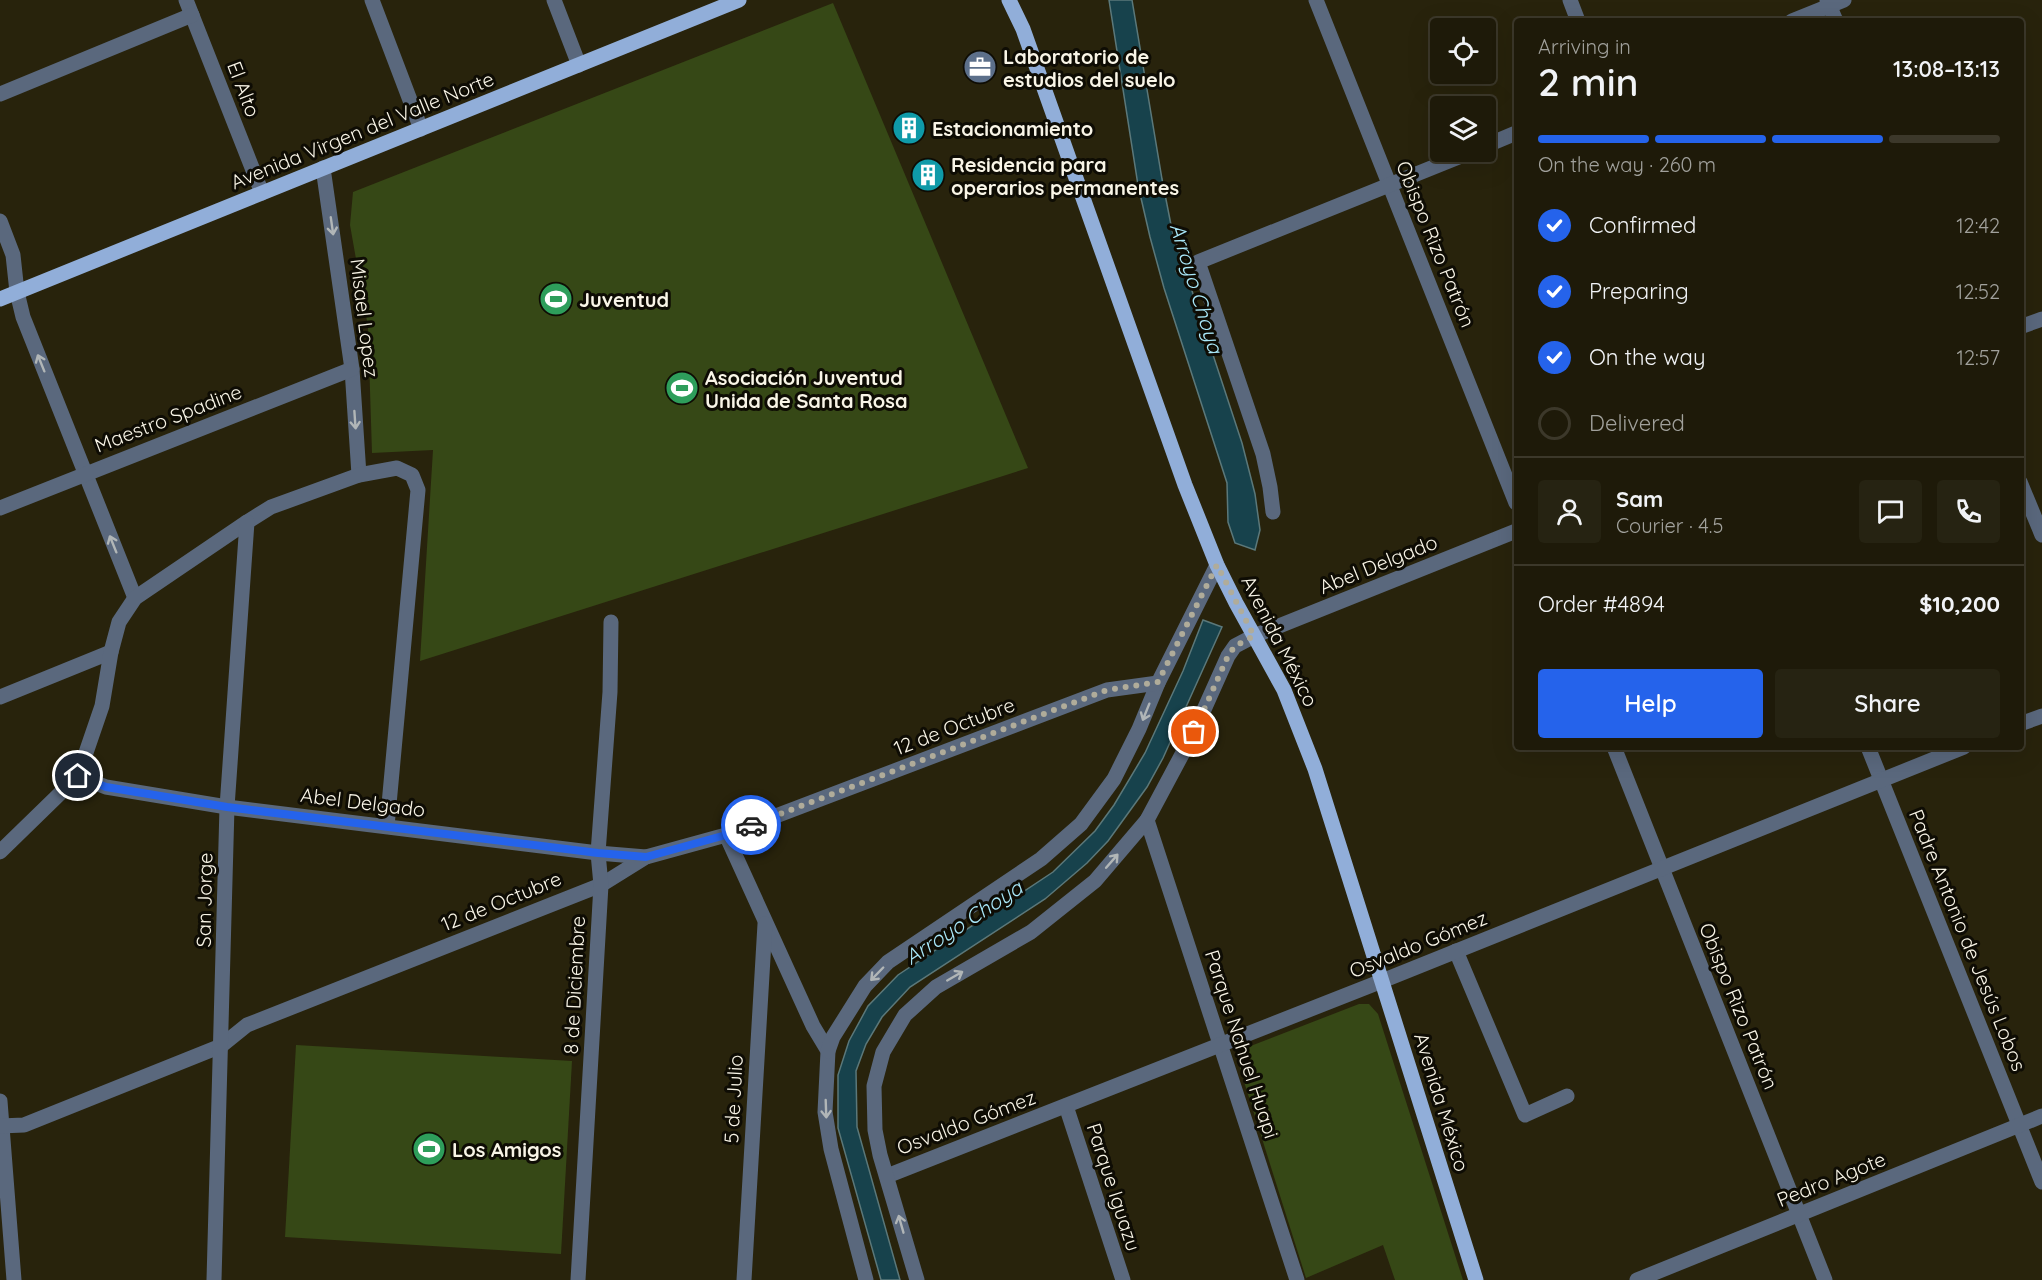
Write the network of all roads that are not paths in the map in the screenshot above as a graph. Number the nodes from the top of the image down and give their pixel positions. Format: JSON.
{"nodes":[{"id":1,"x":186,"y":0,"type":"edge"},
{"id":2,"x":372,"y":0,"type":"edge"},
{"id":3,"x":554,"y":0,"type":"edge"},
{"id":4,"x":737,"y":0,"type":"edge"},
{"id":5,"x":1009,"y":0,"type":"edge"},
{"id":6,"x":1018,"y":0,"type":"edge"},
{"id":7,"x":1316,"y":0,"type":"edge"},
{"id":8,"x":1570,"y":0,"type":"edge"},
{"id":9,"x":1834,"y":2,"type":"edge"},
{"id":10,"x":192,"y":15,"type":"junction"},
{"id":11,"x":1577,"y":18,"type":"edge"},
{"id":12,"x":1799,"y":18,"type":"edge"},
{"id":13,"x":1836,"y":18,"type":"edge"},
{"id":14,"x":1023,"y":29,"type":"junction"},
{"id":15,"x":579,"y":65,"type":"junction"},
{"id":16,"x":0,"y":94,"type":"edge"},
{"id":17,"x":421,"y":129,"type":"junction"},
{"id":18,"x":1514,"y":134,"type":"edge"},
{"id":19,"x":1496,"y":141,"type":"edge"},
{"id":20,"x":1446,"y":162,"type":"edge"},
{"id":21,"x":323,"y":168,"type":"junction"},
{"id":22,"x":1389,"y":185,"type":"junction"},
{"id":23,"x":262,"y":193,"type":"junction"},
{"id":24,"x":0,"y":221,"type":"edge"},
{"id":25,"x":17,"y":292,"type":"junction"},
{"id":26,"x":0,"y":299,"type":"edge"},
{"id":27,"x":2042,"y":319,"type":"edge"},
{"id":28,"x":2024,"y":326,"type":"edge"},
{"id":29,"x":352,"y":369,"type":"junction"},
{"id":30,"x":85,"y":474,"type":"junction"},
{"id":31,"x":359,"y":475,"type":"junction"},
{"id":32,"x":2024,"y":492,"type":"edge"},
{"id":33,"x":1514,"y":498,"type":"edge"},
{"id":34,"x":0,"y":508,"type":"edge"},
{"id":35,"x":1273,"y":512,"type":"dead end"},
{"id":36,"x":247,"y":522,"type":"junction"},
{"id":37,"x":1514,"y":532,"type":"edge"},
{"id":38,"x":2042,"y":536,"type":"edge"},
{"id":39,"x":1217,"y":565,"type":"junction"},
{"id":40,"x":135,"y":598,"type":"junction"},
{"id":41,"x":611,"y":622,"type":"dead end"},
{"id":42,"x":1254,"y":636,"type":"junction"},
{"id":43,"x":111,"y":652,"type":"junction"},
{"id":44,"x":1158,"y":682,"type":"junction"},
{"id":45,"x":0,"y":697,"type":"edge"},
{"id":46,"x":2042,"y":716,"type":"edge"},
{"id":47,"x":2024,"y":723,"type":"edge"},
{"id":48,"x":1615,"y":750,"type":"edge"},
{"id":49,"x":1869,"y":750,"type":"edge"},
{"id":50,"x":1957,"y":750,"type":"edge"},
{"id":51,"x":78,"y":776,"type":"junction"},
{"id":52,"x":1882,"y":780,"type":"junction"},
{"id":53,"x":227,"y":807,"type":"junction"},
{"id":54,"x":1147,"y":820,"type":"junction"},
{"id":55,"x":387,"y":826,"type":"junction"},
{"id":56,"x":726,"y":835,"type":"junction"},
{"id":57,"x":0,"y":852,"type":"edge"},
{"id":58,"x":598,"y":853,"type":"junction"},
{"id":59,"x":646,"y":857,"type":"junction"},
{"id":60,"x":1662,"y":868,"type":"junction"},
{"id":61,"x":601,"y":885,"type":"junction"},
{"id":62,"x":765,"y":921,"type":"junction"},
{"id":63,"x":1456,"y":951,"type":"junction"},
{"id":64,"x":1382,"y":981,"type":"junction"},
{"id":65,"x":1220,"y":1044,"type":"junction"},
{"id":66,"x":221,"y":1046,"type":"junction"},
{"id":67,"x":828,"y":1051,"type":"junction"},
{"id":68,"x":1567,"y":1096,"type":"dead end"},
{"id":69,"x":0,"y":1101,"type":"edge"},
{"id":70,"x":1066,"y":1106,"type":"junction"},
{"id":71,"x":2042,"y":1116,"type":"edge"},
{"id":72,"x":2020,"y":1125,"type":"junction"},
{"id":73,"x":1,"y":1126,"type":"edge"},
{"id":74,"x":886,"y":1176,"type":"junction"},
{"id":75,"x":2042,"y":1182,"type":"edge"},
{"id":76,"x":1800,"y":1215,"type":"junction"},
{"id":77,"x":14,"y":1280,"type":"edge"},
{"id":78,"x":214,"y":1280,"type":"edge"},
{"id":79,"x":578,"y":1280,"type":"edge"},
{"id":80,"x":744,"y":1280,"type":"edge"},
{"id":81,"x":866,"y":1280,"type":"edge"},
{"id":82,"x":917,"y":1280,"type":"edge"},
{"id":83,"x":1122,"y":1280,"type":"edge"},
{"id":84,"x":1297,"y":1280,"type":"edge"},
{"id":85,"x":1476,"y":1280,"type":"edge"},
{"id":86,"x":1636,"y":1280,"type":"edge"},
{"id":87,"x":1825,"y":1280,"type":"edge"}],
"edges":[{"from":1,"to":10,"type":"street","name":"El Alto"},
{"from":2,"to":17,"type":"street"},
{"from":3,"to":15,"type":"street"},
{"from":4,"to":15,"type":"main road","name":"Avenida Virgen del Valle Norte"},
{"from":5,"to":14,"type":"main road","name":"Avenida México"},
{"from":6,"to":14,"type":"main road","name":"Avenida México"},
{"from":7,"to":22,"type":"street","name":"Obispo Rizo Patrón"},
{"from":8,"to":11,"type":"street"},
{"from":9,"to":12,"type":"street"},
{"from":9,"to":13,"type":"street"},
{"from":10,"to":16,"type":"street"},
{"from":10,"to":23,"type":"street","name":"El Alto"},
{"from":14,"to":39,"type":"main road","name":"Avenida México"},
{"from":15,"to":17,"type":"main road","name":"Avenida Virgen del Valle Norte"},
{"from":17,"to":21,"type":"main road","name":"Avenida Virgen del Valle Norte"},
{"from":18,"to":19,"type":"street"},
{"from":20,"to":22,"type":"street"},
{"from":21,"to":23,"type":"main road","name":"Avenida Virgen del Valle Norte"},
{"from":21,"to":29,"type":"street","name":"Misael Lopez","one_way":true},
{"from":22,"to":33,"type":"street","name":"Obispo Rizo Patrón"},
{"from":22,"to":35,"type":"street"},
{"from":23,"to":25,"type":"main road","name":"Avenida Virgen del Valle Norte"},
{"from":24,"to":25,"type":"street"},
{"from":25,"to":26,"type":"main road","name":"Avenida Virgen del Valle Norte"},
{"from":30,"to":25,"type":"street","one_way":true},
{"from":27,"to":28,"type":"street"},
{"from":29,"to":30,"type":"street","name":"Maestro Spadine"},
{"from":29,"to":31,"type":"street","name":"Misael Lopez","one_way":true},
{"from":30,"to":34,"type":"street","name":"Maestro Spadine"},
{"from":40,"to":30,"type":"street","one_way":true},
{"from":31,"to":36,"type":"street"},
{"from":31,"to":55,"type":"street"},
{"from":32,"to":38,"type":"street"},
{"from":36,"to":40,"type":"street"},
{"from":36,"to":53,"type":"street","name":"San Jorge"},
{"from":37,"to":42,"type":"street","name":"Abel Delgado"},
{"from":39,"to":42,"type":"main road","name":"Avenida México"},
{"from":39,"to":44,"type":"street"},
{"from":40,"to":43,"type":"street"},
{"from":41,"to":58,"type":"street","name":"8 de Diciembre"},
{"from":42,"to":54,"type":"street","name":"Abel Delgado"},
{"from":42,"to":64,"type":"main road","name":"Avenida México"},
{"from":43,"to":45,"type":"street"},
{"from":43,"to":51,"type":"street"},
{"from":44,"to":56,"type":"street","name":"12 de Octubre"},
{"from":44,"to":67,"type":"street","one_way":true},
{"from":46,"to":47,"type":"street"},
{"from":48,"to":60,"type":"street","name":"Obispo Rizo Patrón"},
{"from":49,"to":52,"type":"street","name":"Padre Antonio de Jesús Lobos"},
{"from":50,"to":52,"type":"street","name":"Osvaldo Gómez"},
{"from":51,"to":53,"type":"street","name":"Abel Delgado"},
{"from":51,"to":57,"type":"street"},
{"from":52,"to":60,"type":"street","name":"Osvaldo Gómez"},
{"from":52,"to":72,"type":"street","name":"Padre Antonio de Jesús Lobos"},
{"from":53,"to":55,"type":"street","name":"Abel Delgado"},
{"from":53,"to":66,"type":"street","name":"San Jorge"},
{"from":54,"to":65,"type":"street","name":"Parque Nahuel Huapi"},
{"from":74,"to":54,"type":"street","name":"Abel Delgado","one_way":true},
{"from":55,"to":58,"type":"street","name":"Abel Delgado"},
{"from":56,"to":59,"type":"street","name":"12 de Octubre"},
{"from":56,"to":62,"type":"street"},
{"from":58,"to":59,"type":"street","name":"Abel Delgado"},
{"from":58,"to":61,"type":"street","name":"8 de Diciembre"},
{"from":59,"to":61,"type":"street","name":"12 de Octubre"},
{"from":60,"to":63,"type":"street","name":"Osvaldo Gómez"},
{"from":60,"to":76,"type":"street","name":"Obispo Rizo Patrón"},
{"from":61,"to":66,"type":"street","name":"12 de Octubre"},
{"from":61,"to":79,"type":"street","name":"8 de Diciembre"},
{"from":62,"to":67,"type":"street"},
{"from":62,"to":80,"type":"street","name":"5 de Julio"},
{"from":63,"to":64,"type":"street","name":"Osvaldo Gómez"},
{"from":63,"to":68,"type":"street"},
{"from":64,"to":65,"type":"street","name":"Osvaldo Gómez"},
{"from":64,"to":85,"type":"main road","name":"Avenida México"},
{"from":65,"to":70,"type":"street","name":"Osvaldo Gómez"},
{"from":65,"to":84,"type":"street","name":"Parque Nahuel Huapi"},
{"from":66,"to":73,"type":"street","name":"12 de Octubre"},
{"from":66,"to":78,"type":"street","name":"San Jorge"},
{"from":67,"to":81,"type":"street","one_way":true},
{"from":69,"to":73,"type":"street"},
{"from":70,"to":74,"type":"street","name":"Osvaldo Gómez"},
{"from":70,"to":83,"type":"street","name":"Parque Iguazu"},
{"from":71,"to":72,"type":"street","name":"Pedro Agote"},
{"from":72,"to":75,"type":"street","name":"Padre Antonio de Jesús Lobos"},
{"from":72,"to":76,"type":"street","name":"Pedro Agote"},
{"from":73,"to":77,"type":"street"},
{"from":82,"to":74,"type":"street","name":"Abel Delgado","one_way":true},
{"from":76,"to":86,"type":"street","name":"Pedro Agote"},
{"from":76,"to":87,"type":"street","name":"Obispo Rizo Patrón"}]}
